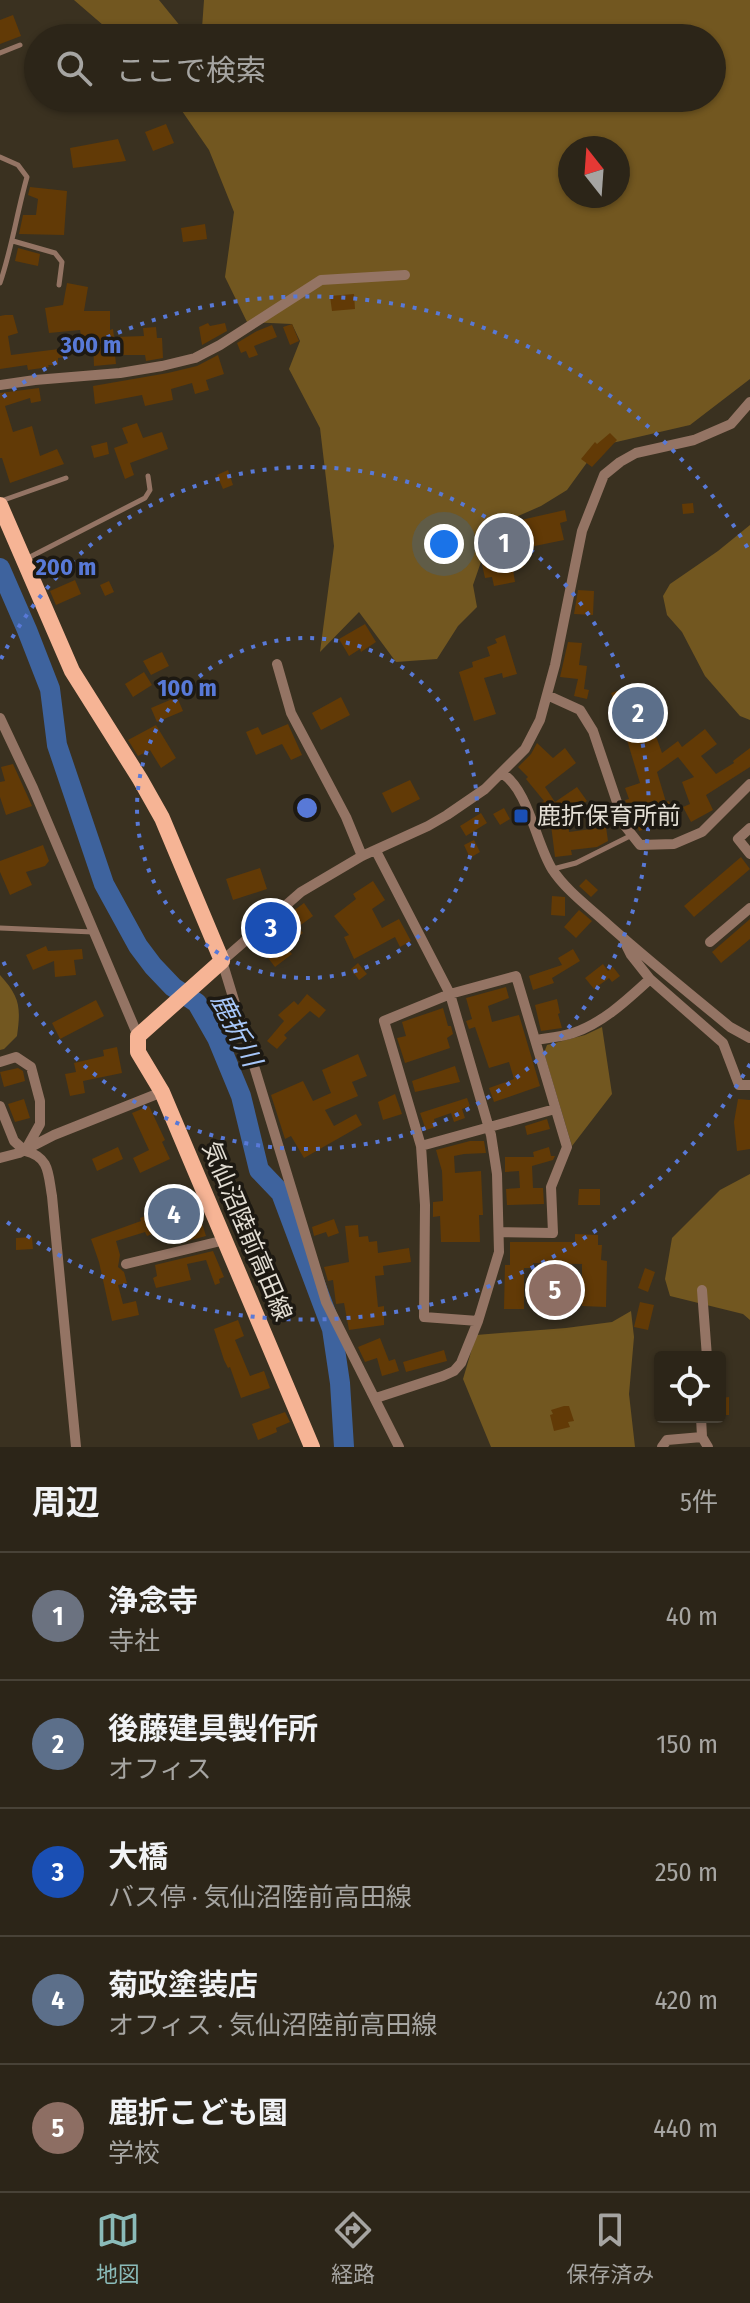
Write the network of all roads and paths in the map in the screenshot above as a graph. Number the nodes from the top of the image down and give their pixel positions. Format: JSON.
{"nodes":[{"id":1,"x":20,"y":45,"type":"dead end"},
{"id":2,"x":0,"y":53,"type":"edge"},
{"id":3,"x":0,"y":157,"type":"edge"},
{"id":4,"x":13,"y":241,"type":"junction"},
{"id":5,"x":405,"y":275,"type":"dead end"},
{"id":6,"x":0,"y":283,"type":"edge"},
{"id":7,"x":59,"y":285,"type":"dead end"},
{"id":8,"x":0,"y":385,"type":"edge"},
{"id":9,"x":750,"y":402,"type":"edge"},
{"id":10,"x":148,"y":476,"type":"dead end"},
{"id":11,"x":66,"y":478,"type":"dead end"},
{"id":12,"x":0,"y":503,"type":"edge"},
{"id":13,"x":23,"y":560,"type":"junction"},
{"id":14,"x":277,"y":664,"type":"dead end"},
{"id":15,"x":547,"y":695,"type":"junction"},
{"id":16,"x":0,"y":718,"type":"edge"},
{"id":17,"x":502,"y":773,"type":"junction"},
{"id":18,"x":750,"y":784,"type":"edge"},
{"id":19,"x":750,"y":828,"type":"edge"},
{"id":20,"x":632,"y":835,"type":"junction"},
{"id":21,"x":376,"y":851,"type":"junction"},
{"id":22,"x":750,"y":854,"type":"edge"},
{"id":23,"x":362,"y":856,"type":"junction"},
{"id":24,"x":552,"y":869,"type":"junction"},
{"id":25,"x":750,"y":908,"type":"edge"},
{"id":26,"x":0,"y":928,"type":"edge"},
{"id":27,"x":93,"y":932,"type":"junction"},
{"id":28,"x":623,"y":938,"type":"junction"},
{"id":29,"x":710,"y":942,"type":"dead end"},
{"id":30,"x":222,"y":961,"type":"junction"},
{"id":31,"x":650,"y":979,"type":"junction"},
{"id":32,"x":450,"y":994,"type":"junction"},
{"id":33,"x":138,"y":1036,"type":"junction"},
{"id":34,"x":750,"y":1038,"type":"edge"},
{"id":35,"x":535,"y":1040,"type":"junction"},
{"id":36,"x":0,"y":1062,"type":"edge"},
{"id":37,"x":750,"y":1085,"type":"edge"},
{"id":38,"x":162,"y":1092,"type":"junction"},
{"id":39,"x":0,"y":1106,"type":"edge"},
{"id":40,"x":555,"y":1109,"type":"junction"},
{"id":41,"x":489,"y":1127,"type":"junction"},
{"id":42,"x":421,"y":1146,"type":"junction"},
{"id":43,"x":25,"y":1151,"type":"junction"},
{"id":44,"x":0,"y":1158,"type":"edge"},
{"id":45,"x":499,"y":1232,"type":"junction"},
{"id":46,"x":225,"y":1240,"type":"junction"},
{"id":47,"x":126,"y":1264,"type":"dead end"},
{"id":48,"x":702,"y":1290,"type":"dead end"},
{"id":49,"x":478,"y":1321,"type":"junction"},
{"id":50,"x":707,"y":1351,"type":"edge"},
{"id":51,"x":376,"y":1398,"type":"junction"},
{"id":52,"x":705,"y":1442,"type":"edge"},
{"id":53,"x":76,"y":1447,"type":"edge"},
{"id":54,"x":312,"y":1447,"type":"edge"},
{"id":55,"x":399,"y":1447,"type":"edge"},
{"id":56,"x":662,"y":1447,"type":"edge"}],
"edges":[{"from":1,"to":2,"type":"lane"},
{"from":3,"to":4,"type":"lane"},
{"from":4,"to":6,"type":"lane"},
{"from":4,"to":7,"type":"lane"},
{"from":5,"to":8,"type":"street"},
{"from":9,"to":15,"type":"street"},
{"from":10,"to":13,"type":"lane"},
{"from":11,"to":12,"type":"lane"},
{"from":12,"to":13,"type":"main road"},
{"from":13,"to":30,"type":"main road"},
{"from":14,"to":23,"type":"street"},
{"from":15,"to":17,"type":"street"},
{"from":15,"to":20,"type":"street"},
{"from":16,"to":27,"type":"street"},
{"from":17,"to":21,"type":"street"},
{"from":17,"to":24,"type":"street"},
{"from":18,"to":20,"type":"street"},
{"from":19,"to":22,"type":"street"},
{"from":20,"to":24,"type":"lane"},
{"from":21,"to":23,"type":"street"},
{"from":21,"to":32,"type":"street"},
{"from":23,"to":30,"type":"street"},
{"from":24,"to":28,"type":"street"},
{"from":25,"to":29,"type":"street"},
{"from":26,"to":27,"type":"lane"},
{"from":27,"to":33,"type":"street"},
{"from":28,"to":31,"type":"street"},
{"from":28,"to":34,"type":"street"},
{"from":30,"to":33,"type":"main road"},
{"from":30,"to":51,"type":"street"},
{"from":31,"to":35,"type":"street"},
{"from":31,"to":37,"type":"street"},
{"from":32,"to":35,"type":"street"},
{"from":32,"to":41,"type":"street"},
{"from":32,"to":42,"type":"street"},
{"from":33,"to":38,"type":"main road","name":"気仙沼陸前高田線"},
{"from":35,"to":40,"type":"street"},
{"from":36,"to":43,"type":"street"},
{"from":38,"to":43,"type":"street"},
{"from":38,"to":46,"type":"main road","name":"気仙沼陸前高田線"},
{"from":39,"to":43,"type":"street"},
{"from":40,"to":41,"type":"street"},
{"from":40,"to":45,"type":"street"},
{"from":41,"to":42,"type":"street"},
{"from":41,"to":45,"type":"street"},
{"from":42,"to":49,"type":"street"},
{"from":43,"to":44,"type":"street"},
{"from":43,"to":53,"type":"street"},
{"from":45,"to":49,"type":"street"},
{"from":46,"to":47,"type":"street"},
{"from":46,"to":54,"type":"main road","name":"気仙沼陸前高田線"},
{"from":48,"to":50,"type":"street"},
{"from":49,"to":51,"type":"street"},
{"from":51,"to":55,"type":"street"},
{"from":52,"to":56,"type":"street"}]}
